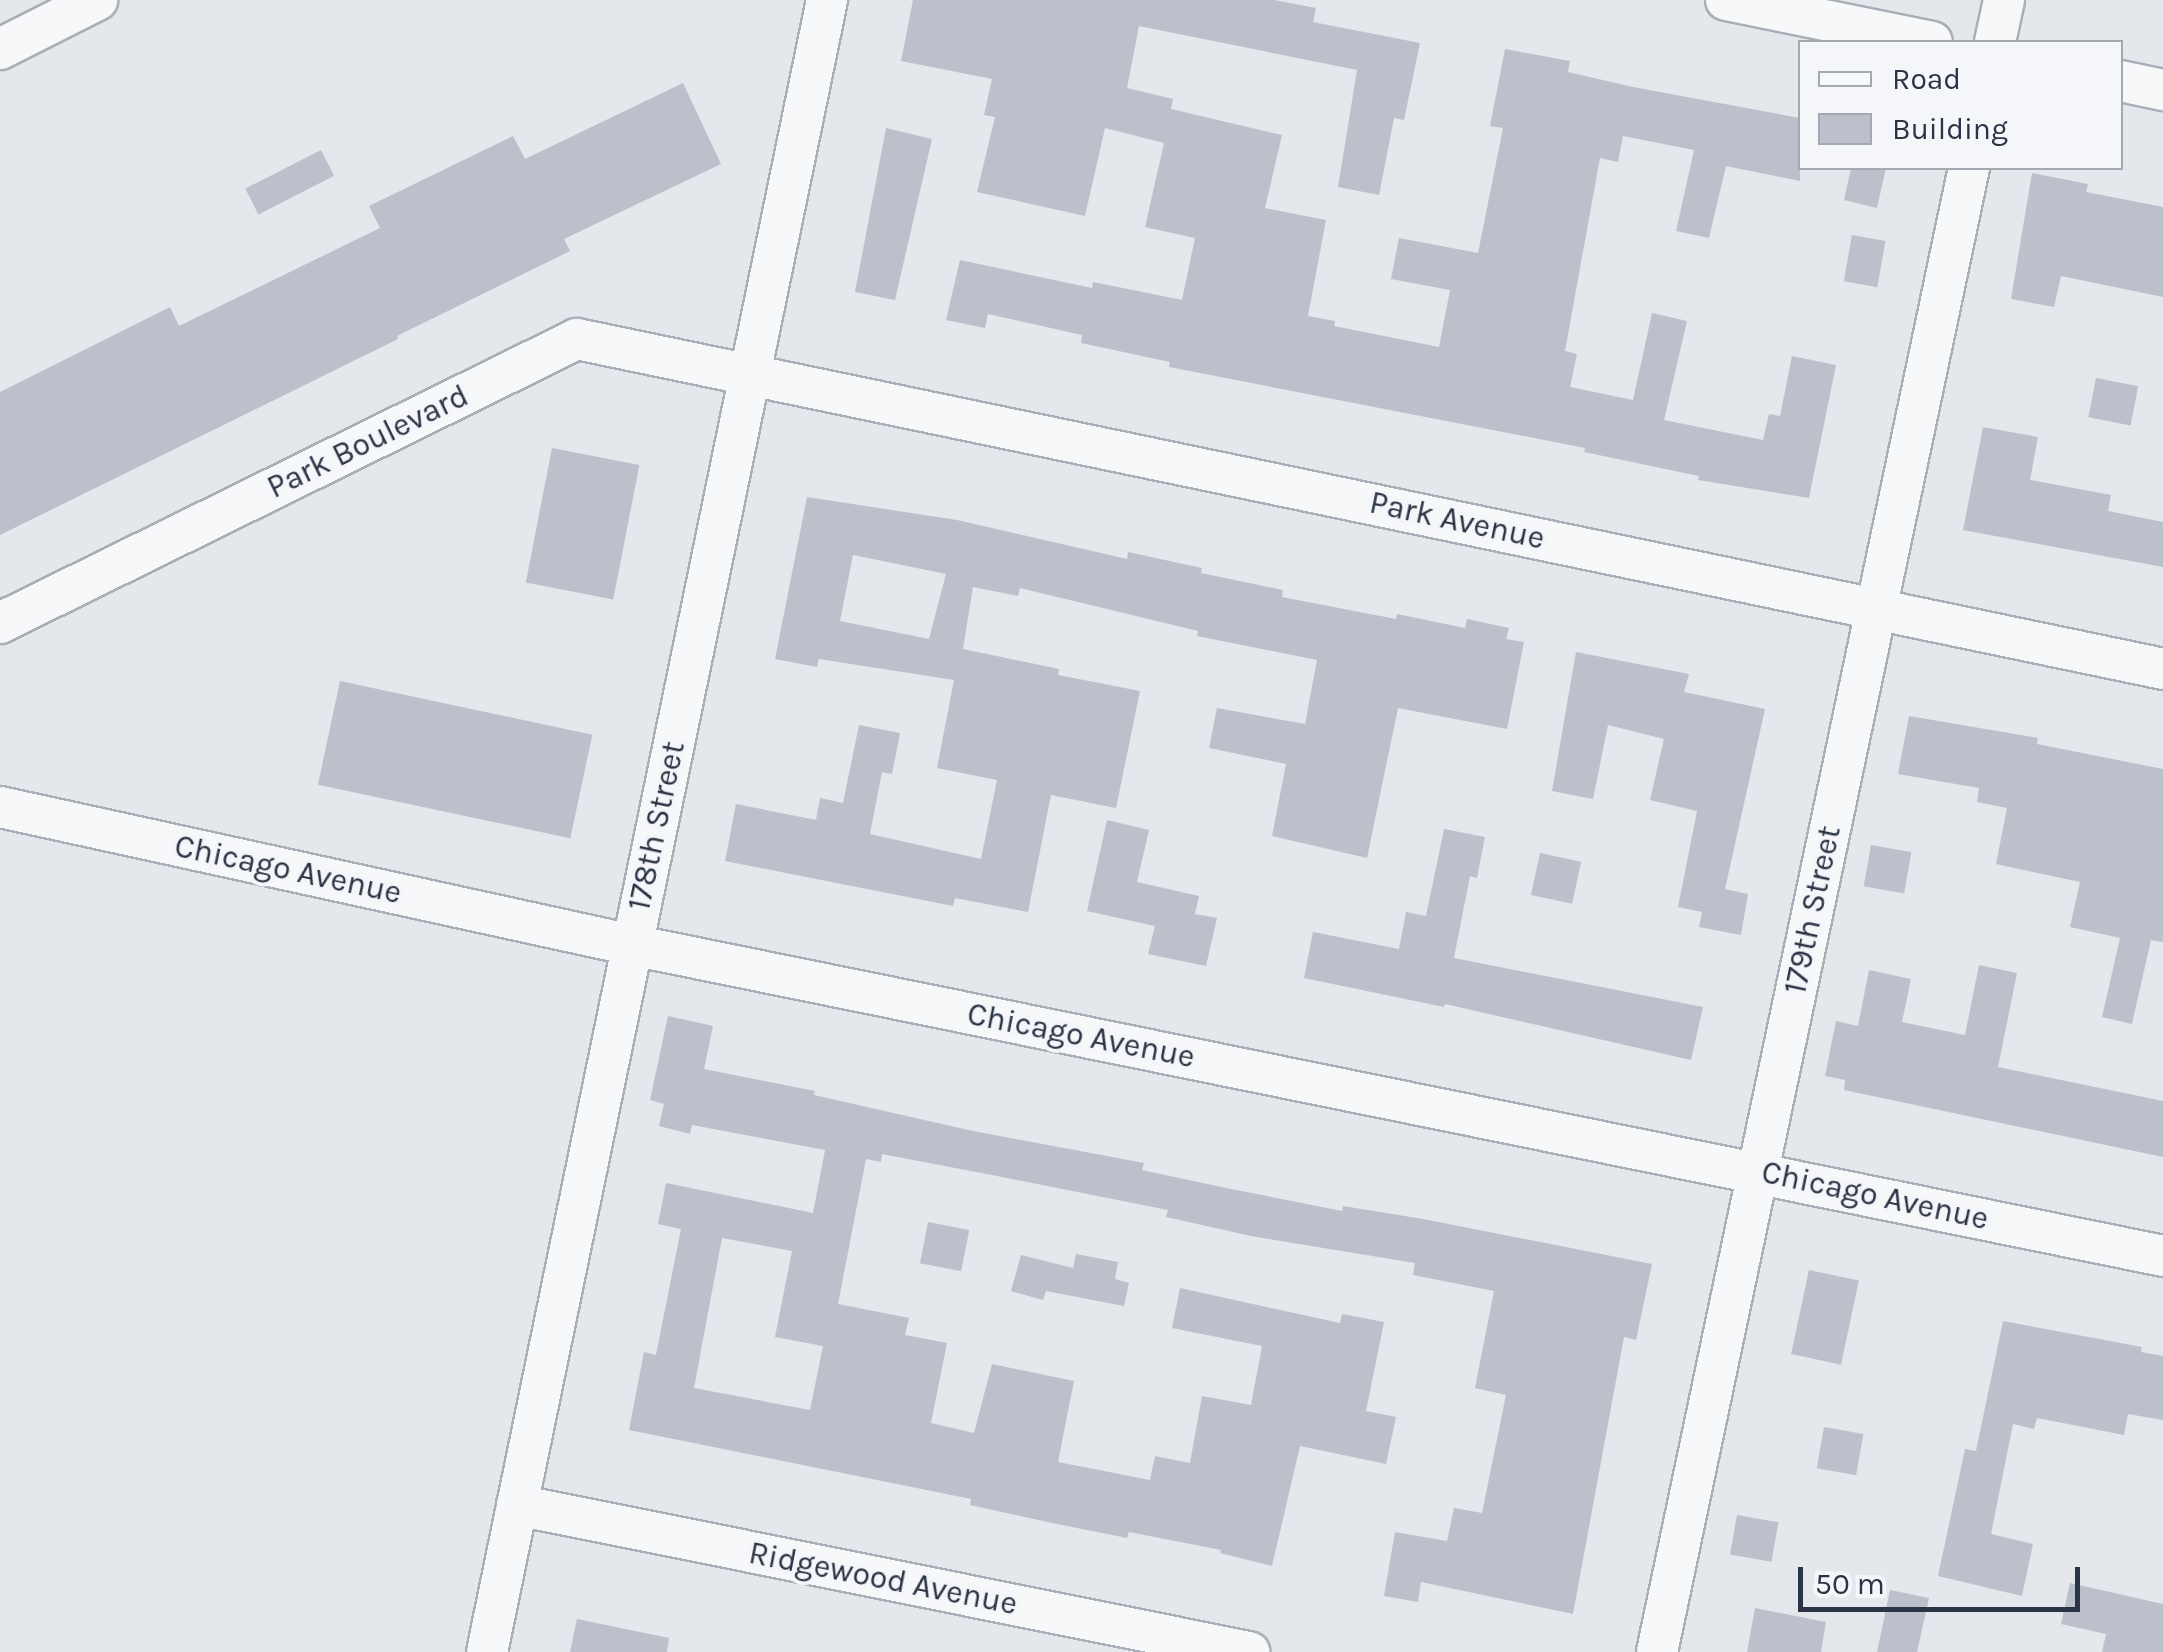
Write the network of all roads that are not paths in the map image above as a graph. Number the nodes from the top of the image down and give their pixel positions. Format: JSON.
{"nodes":[{"id":1,"x":97,"y":0,"type":"edge"},
{"id":2,"x":826,"y":0,"type":"edge"},
{"id":3,"x":1726,"y":0,"type":"edge"},
{"id":4,"x":2004,"y":0,"type":"edge"},
{"id":5,"x":1922,"y":40,"type":"edge"},
{"id":6,"x":1994,"y":40,"type":"edge"},
{"id":7,"x":0,"y":49,"type":"edge"},
{"id":8,"x":2123,"y":82,"type":"edge"},
{"id":9,"x":2163,"y":90,"type":"edge"},
{"id":10,"x":1968,"y":170,"type":"edge"},
{"id":11,"x":750,"y":374,"type":"junction"},
{"id":12,"x":1876,"y":608,"type":"junction"},
{"id":13,"x":0,"y":623,"type":"edge"},
{"id":14,"x":2163,"y":669,"type":"edge"},
{"id":15,"x":0,"y":807,"type":"edge"},
{"id":16,"x":632,"y":945,"type":"junction"},
{"id":17,"x":1758,"y":1172,"type":"junction"},
{"id":18,"x":2163,"y":1256,"type":"edge"},
{"id":19,"x":517,"y":1506,"type":"junction"},
{"id":20,"x":487,"y":1652,"type":"edge"},
{"id":21,"x":1250,"y":1652,"type":"edge"},
{"id":22,"x":1658,"y":1652,"type":"edge"}],
"edges":[{"from":1,"to":7,"type":"street"},
{"from":2,"to":11,"type":"street","name":"178th Street"},
{"from":3,"to":5,"type":"street"},
{"from":4,"to":6,"type":"street"},
{"from":8,"to":9,"type":"street"},
{"from":10,"to":12,"type":"street","name":"179th Street"},
{"from":11,"to":12,"type":"street","name":"Park Avenue"},
{"from":11,"to":13,"type":"street","name":"Park Boulevard"},
{"from":11,"to":16,"type":"street","name":"178th Street"},
{"from":12,"to":14,"type":"street","name":"Park Avenue"},
{"from":12,"to":17,"type":"street","name":"179th Street"},
{"from":15,"to":16,"type":"street","name":"Chicago Avenue"},
{"from":16,"to":17,"type":"street","name":"Chicago Avenue"},
{"from":16,"to":19,"type":"street","name":"178th Street"},
{"from":17,"to":18,"type":"street","name":"Chicago Avenue"},
{"from":17,"to":22,"type":"street","name":"179th Street"},
{"from":19,"to":20,"type":"street","name":"178th Street"},
{"from":19,"to":21,"type":"street","name":"Ridgewood Avenue"}]}
